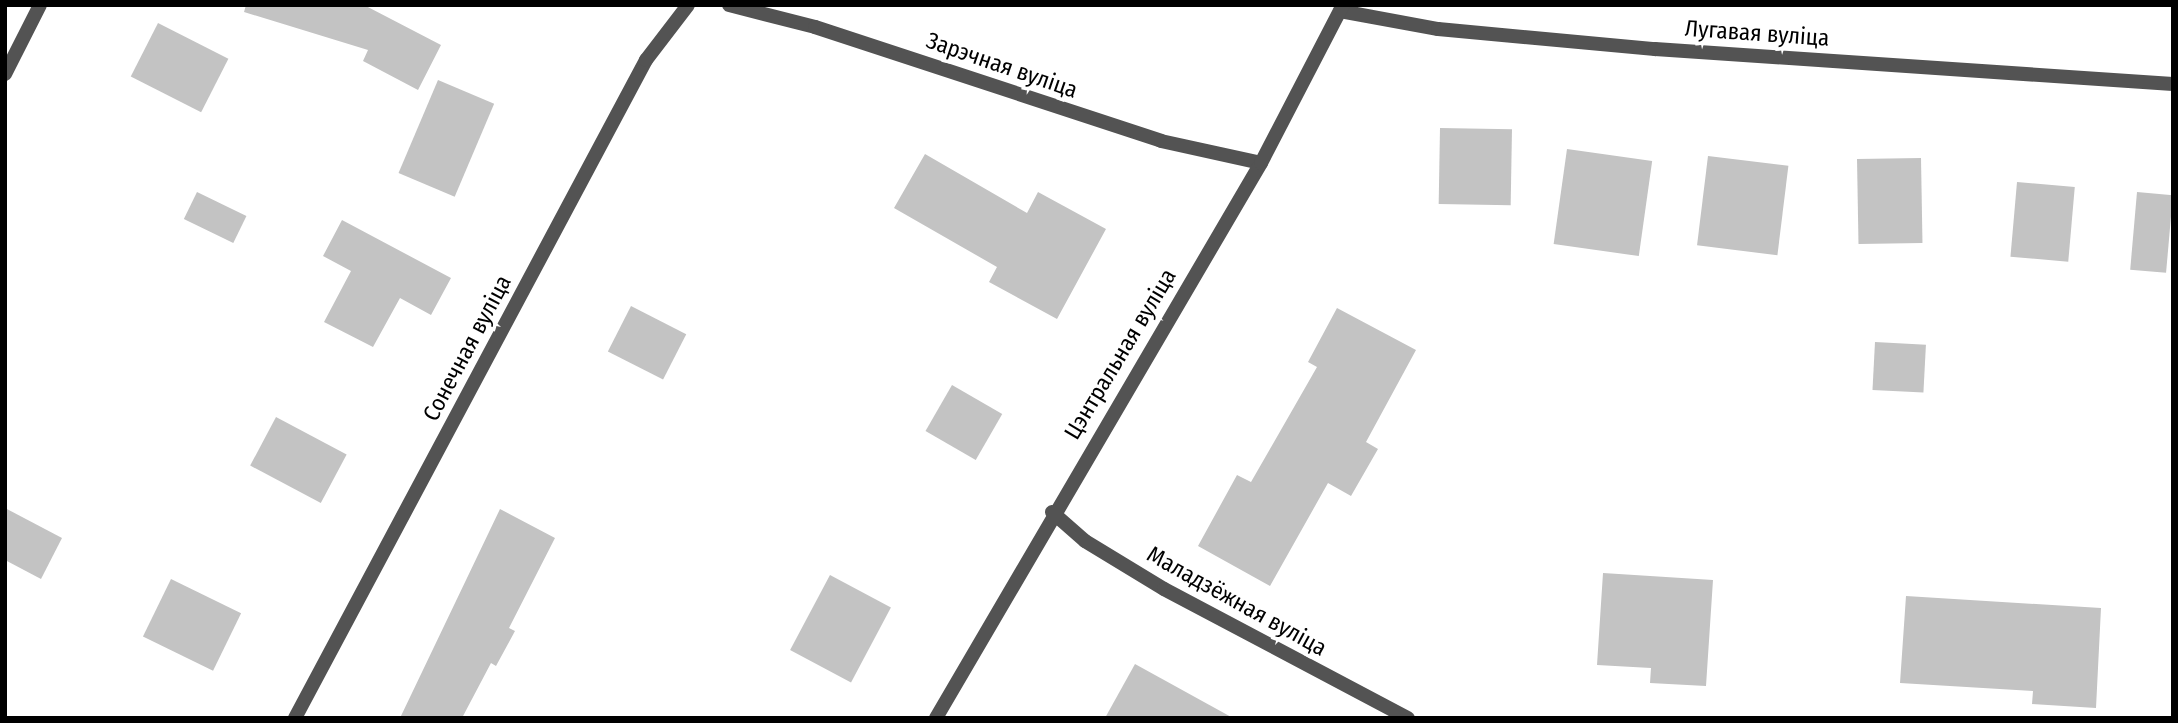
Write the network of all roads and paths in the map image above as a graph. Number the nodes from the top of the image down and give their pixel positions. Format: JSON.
{"nodes":[{"id":1,"x":40,"y":5,"type":"edge"},
{"id":2,"x":688,"y":5,"type":"edge"},
{"id":3,"x":729,"y":5,"type":"edge"},
{"id":4,"x":1341,"y":8,"type":"edge"},
{"id":5,"x":5,"y":74,"type":"edge"},
{"id":6,"x":2173,"y":84,"type":"edge"},
{"id":7,"x":1261,"y":163,"type":"junction"},
{"id":8,"x":1052,"y":512,"type":"junction"},
{"id":9,"x":295,"y":718,"type":"edge"},
{"id":10,"x":936,"y":718,"type":"edge"},
{"id":11,"x":1408,"y":718,"type":"edge"}],
"edges":[{"from":1,"to":5,"type":"street"},
{"from":2,"to":9,"type":"street","name":"Сонечная вуліца"},
{"from":3,"to":7,"type":"street","name":"Зарэчная вуліца"},
{"from":4,"to":6,"type":"street","name":"Лугавая вуліца"},
{"from":4,"to":7,"type":"street","name":"Цэнтральная вуліца"},
{"from":7,"to":8,"type":"street","name":"Цэнтральная вуліца"},
{"from":8,"to":10,"type":"street","name":"Цэнтральная вуліца"},
{"from":8,"to":11,"type":"street","name":"Маладзёжная вуліца"}]}
